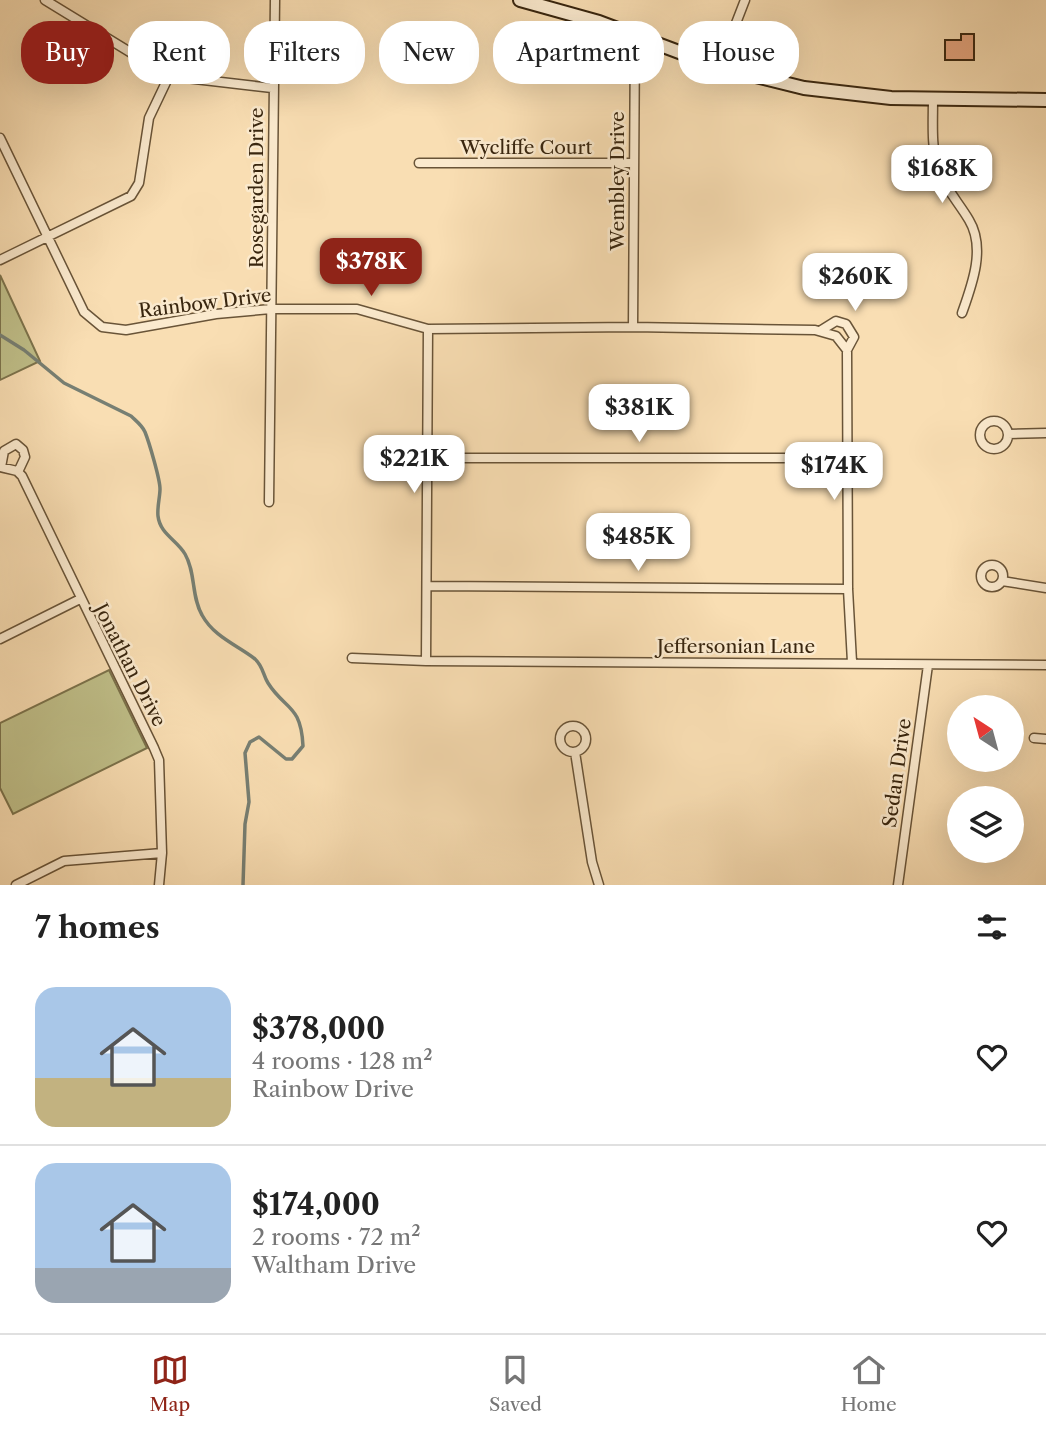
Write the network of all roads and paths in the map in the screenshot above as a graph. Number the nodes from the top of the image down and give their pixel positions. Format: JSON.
{"nodes":[{"id":1,"x":45,"y":0,"type":"edge"},
{"id":2,"x":275,"y":0,"type":"edge"},
{"id":3,"x":520,"y":0,"type":"edge"},
{"id":4,"x":745,"y":0,"type":"edge"},
{"id":5,"x":591,"y":21,"type":"edge"},
{"id":6,"x":737,"y":21,"type":"edge"},
{"id":7,"x":128,"y":51,"type":"edge"},
{"id":8,"x":230,"y":83,"type":"edge"},
{"id":9,"x":165,"y":84,"type":"edge"},
{"id":10,"x":634,"y":84,"type":"edge"},
{"id":11,"x":791,"y":84,"type":"edge"},
{"id":12,"x":272,"y":88,"type":"junction"},
{"id":13,"x":933,"y":99,"type":"junction"},
{"id":14,"x":1046,"y":100,"type":"edge"},
{"id":15,"x":0,"y":138,"type":"edge"},
{"id":16,"x":419,"y":163,"type":"dead end"},
{"id":17,"x":632,"y":163,"type":"junction"},
{"id":18,"x":48,"y":238,"type":"junction"},
{"id":19,"x":0,"y":260,"type":"edge"},
{"id":20,"x":271,"y":309,"type":"junction"},
{"id":21,"x":962,"y":313,"type":"dead end"},
{"id":22,"x":633,"y":327,"type":"junction"},
{"id":23,"x":428,"y":329,"type":"junction"},
{"id":24,"x":820,"y":331,"type":"junction"},
{"id":25,"x":847,"y":350,"type":"junction"},
{"id":26,"x":1046,"y":433,"type":"edge"},
{"id":27,"x":1008,"y":434,"type":"dead end"},
{"id":28,"x":429,"y":458,"type":"junction"},
{"id":29,"x":849,"y":458,"type":"junction"},
{"id":30,"x":0,"y":467,"type":"edge"},
{"id":31,"x":18,"y":472,"type":"junction"},
{"id":32,"x":269,"y":502,"type":"dead end"},
{"id":33,"x":1002,"y":581,"type":"dead end"},
{"id":34,"x":428,"y":586,"type":"junction"},
{"id":35,"x":1046,"y":588,"type":"edge"},
{"id":36,"x":848,"y":589,"type":"junction"},
{"id":37,"x":80,"y":599,"type":"junction"},
{"id":38,"x":0,"y":639,"type":"edge"},
{"id":39,"x":352,"y":658,"type":"dead end"},
{"id":40,"x":426,"y":661,"type":"junction"},
{"id":41,"x":852,"y":662,"type":"junction"},
{"id":42,"x":928,"y":665,"type":"junction"},
{"id":43,"x":1046,"y":665,"type":"edge"},
{"id":44,"x":1034,"y":738,"type":"dead end"},
{"id":45,"x":1046,"y":739,"type":"edge"},
{"id":46,"x":575,"y":752,"type":"dead end"},
{"id":47,"x":162,"y":853,"type":"junction"},
{"id":48,"x":16,"y":885,"type":"edge"},
{"id":49,"x":159,"y":885,"type":"edge"},
{"id":50,"x":599,"y":885,"type":"edge"},
{"id":51,"x":898,"y":885,"type":"edge"}],
"edges":[{"from":1,"to":7,"type":"street"},
{"from":2,"to":12,"type":"street","name":"Rosegarden Drive"},
{"from":3,"to":5,"type":"main road"},
{"from":4,"to":6,"type":"street"},
{"from":8,"to":12,"type":"street"},
{"from":9,"to":18,"type":"street"},
{"from":10,"to":17,"type":"street","name":"Wembley Drive"},
{"from":11,"to":13,"type":"main road"},
{"from":12,"to":20,"type":"street","name":"Rosegarden Drive"},
{"from":13,"to":14,"type":"main road"},
{"from":13,"to":21,"type":"street"},
{"from":15,"to":18,"type":"street","name":"Rainbow Drive"},
{"from":16,"to":17,"type":"street","name":"Wycliffe Court"},
{"from":17,"to":22,"type":"street","name":"Wembley Drive"},
{"from":18,"to":19,"type":"street"},
{"from":18,"to":20,"type":"street","name":"Rainbow Drive"},
{"from":20,"to":23,"type":"street","name":"Rainbow Drive"},
{"from":20,"to":32,"type":"street","name":"Rosegarden Drive"},
{"from":22,"to":23,"type":"street","name":"Rainbow Drive"},
{"from":22,"to":24,"type":"street","name":"Rainbow Drive"},
{"from":23,"to":28,"type":"street"},
{"from":24,"to":25,"type":"street","name":"Rainbow Drive"},
{"from":24,"to":25,"type":"street","name":"Rainbow Drive"},
{"from":25,"to":29,"type":"street"},
{"from":26,"to":27,"type":"street"},
{"from":28,"to":29,"type":"street"},
{"from":28,"to":34,"type":"street"},
{"from":29,"to":36,"type":"street"},
{"from":30,"to":31,"type":"street","name":"Jonathan Drive"},
{"from":30,"to":31,"type":"street","name":"Jonathan Drive"},
{"from":31,"to":37,"type":"street","name":"Jonathan Drive"},
{"from":33,"to":35,"type":"street"},
{"from":34,"to":36,"type":"street"},
{"from":34,"to":40,"type":"street"},
{"from":36,"to":41,"type":"street"},
{"from":37,"to":38,"type":"street"},
{"from":37,"to":47,"type":"street","name":"Jonathan Drive"},
{"from":39,"to":40,"type":"street","name":"Jeffersonian Lane"},
{"from":40,"to":41,"type":"street","name":"Jeffersonian Lane"},
{"from":41,"to":42,"type":"street","name":"Jeffersonian Lane"},
{"from":42,"to":43,"type":"street","name":"Jeffersonian Lane"},
{"from":42,"to":51,"type":"street","name":"Sedan Drive"},
{"from":44,"to":45,"type":"street"},
{"from":46,"to":50,"type":"street"},
{"from":47,"to":48,"type":"street"},
{"from":47,"to":49,"type":"street","name":"Jonathan Drive"}]}
